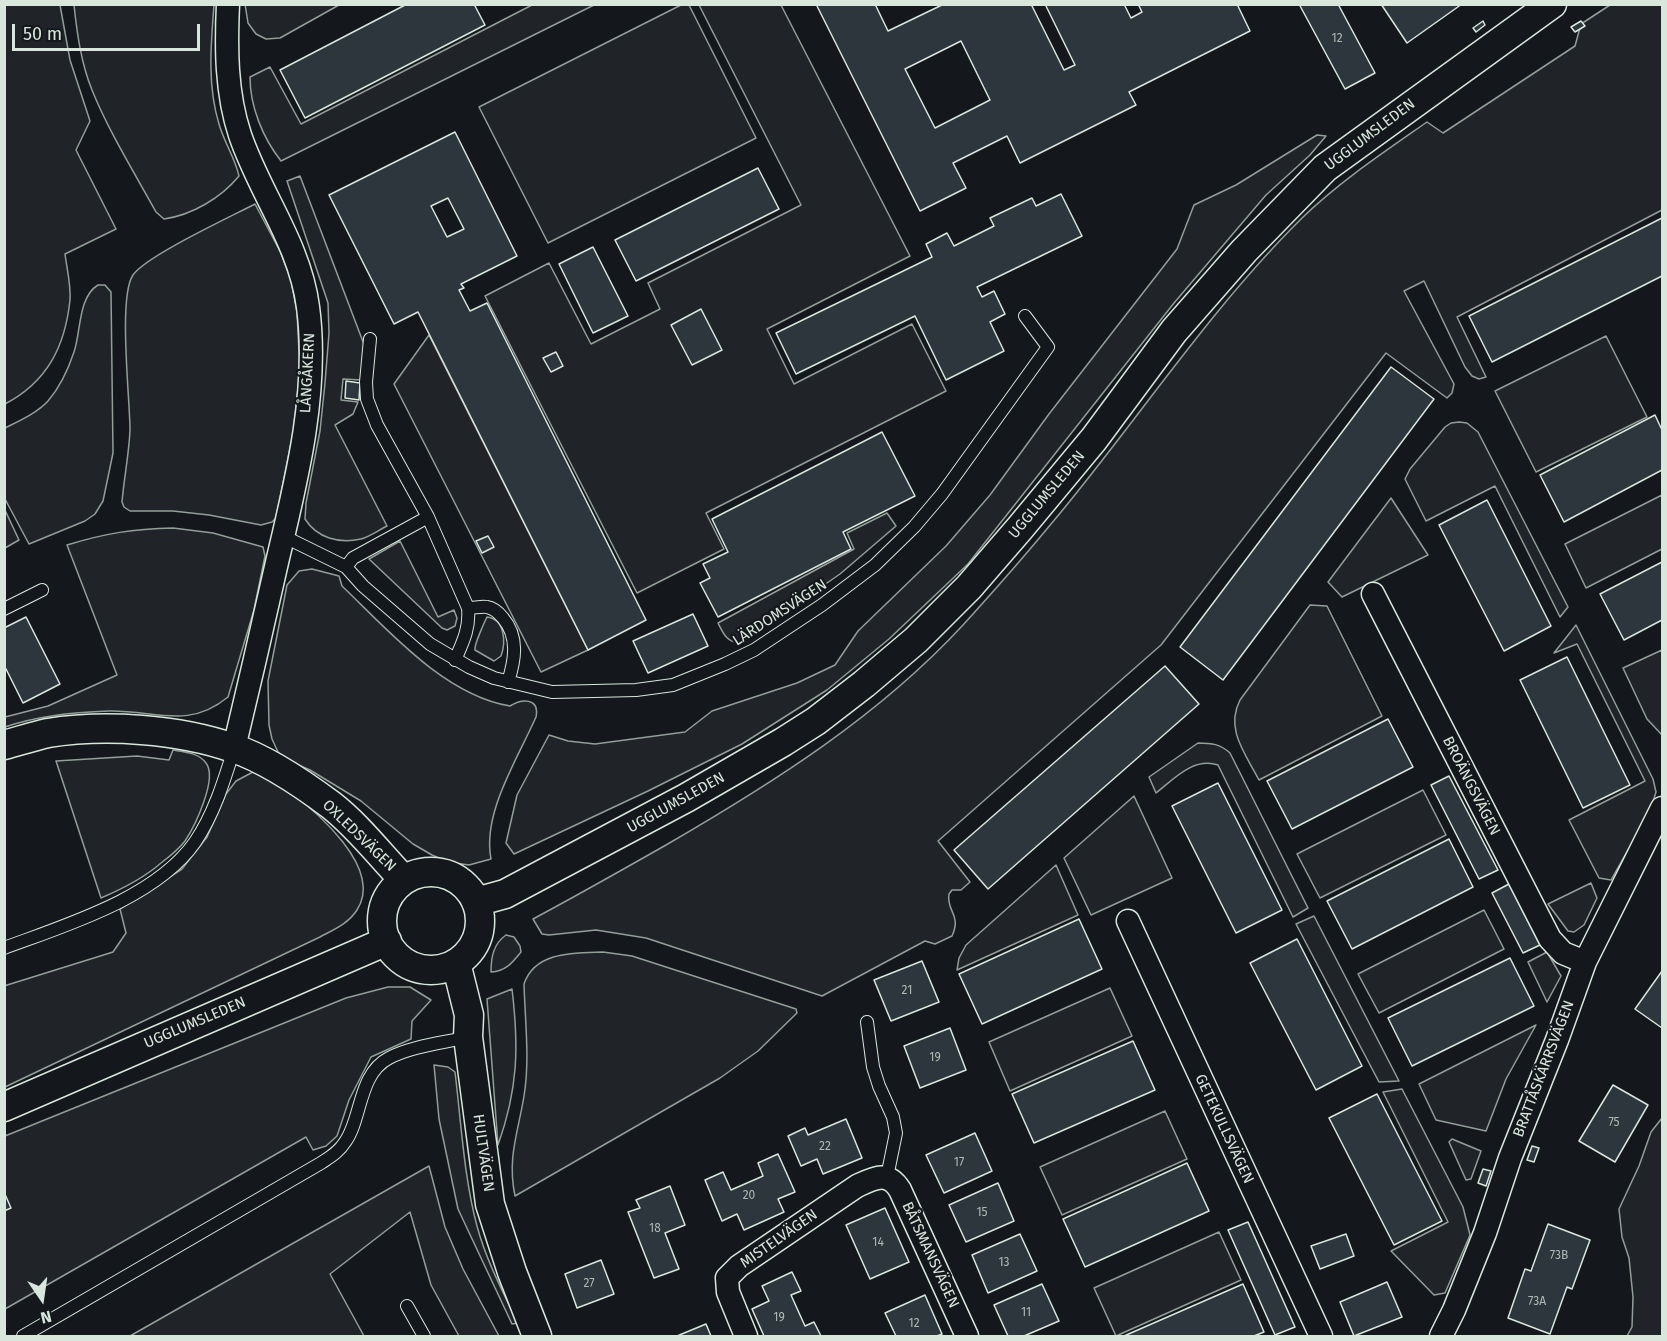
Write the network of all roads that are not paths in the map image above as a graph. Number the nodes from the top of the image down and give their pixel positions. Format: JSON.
{"nodes":[{"id":1,"x":228,"y":4,"type":"edge"},
{"id":2,"x":1552,"y":4,"type":"edge"},
{"id":3,"x":1025,"y":316,"type":"dead end"},
{"id":4,"x":370,"y":339,"type":"dead end"},
{"id":5,"x":428,"y":517,"type":"junction"},
{"id":6,"x":283,"y":536,"type":"junction"},
{"id":7,"x":346,"y":567,"type":"junction"},
{"id":8,"x":42,"y":590,"type":"dead end"},
{"id":9,"x":1373,"y":594,"type":"dead end"},
{"id":10,"x":468,"y":608,"type":"junction"},
{"id":11,"x":4,"y":609,"type":"edge"},
{"id":12,"x":455,"y":660,"type":"junction"},
{"id":13,"x":508,"y":682,"type":"junction"},
{"id":14,"x":4,"y":745,"type":"edge"},
{"id":15,"x":234,"y":748,"type":"junction"},
{"id":16,"x":1662,"y":808,"type":"edge"},
{"id":17,"x":404,"y":880,"type":"junction"},
{"id":18,"x":476,"y":902,"type":"junction"},
{"id":19,"x":1128,"y":921,"type":"dead end"},
{"id":20,"x":387,"y":941,"type":"junction"},
{"id":21,"x":4,"y":948,"type":"edge"},
{"id":22,"x":1585,"y":962,"type":"junction"},
{"id":23,"x":456,"y":963,"type":"junction"},
{"id":24,"x":867,"y":1022,"type":"dead end"},
{"id":25,"x":468,"y":1037,"type":"junction"},
{"id":26,"x":4,"y":1107,"type":"edge"},
{"id":27,"x":887,"y":1178,"type":"junction"},
{"id":28,"x":407,"y":1306,"type":"dead end"},
{"id":29,"x":23,"y":1336,"type":"edge"},
{"id":30,"x":424,"y":1336,"type":"edge"},
{"id":31,"x":537,"y":1336,"type":"edge"},
{"id":32,"x":746,"y":1336,"type":"edge"},
{"id":33,"x":967,"y":1336,"type":"edge"},
{"id":34,"x":1321,"y":1336,"type":"edge"},
{"id":35,"x":1441,"y":1336,"type":"edge"}],
"edges":[{"from":1,"to":6,"type":"street","name":"LÅNGÅKERN"},
{"from":2,"to":18,"type":"street","name":"UGGLUMSLEDEN"},
{"from":3,"to":13,"type":"lane","name":"LÄRDOMSVÄGEN"},
{"from":4,"to":5,"type":"lane"},
{"from":5,"to":7,"type":"lane"},
{"from":5,"to":10,"type":"lane"},
{"from":6,"to":7,"type":"lane","name":"LÄRDOMSVÄGEN"},
{"from":6,"to":15,"type":"street","name":"LÅNGÅKERN"},
{"from":7,"to":12,"type":"lane","name":"LÄRDOMSVÄGEN"},
{"from":8,"to":11,"type":"lane"},
{"from":9,"to":22,"type":"street","name":"BROÄNGSVÄGEN"},
{"from":10,"to":12,"type":"lane"},
{"from":10,"to":13,"type":"lane"},
{"from":12,"to":13,"type":"lane","name":"LÄRDOMSVÄGEN"},
{"from":14,"to":15,"type":"street","name":"OXLEDSVÄGEN"},
{"from":15,"to":17,"type":"street","name":"OXLEDSVÄGEN"},
{"from":15,"to":21,"type":"lane"},
{"from":16,"to":22,"type":"street","name":"BRATTÅSKÄRRSVÄGEN"},
{"from":17,"to":18,"type":"street"},
{"from":17,"to":20,"type":"street"},
{"from":18,"to":23,"type":"street"},
{"from":19,"to":34,"type":"street","name":"GETEKULLSVÄGEN"},
{"from":20,"to":23,"type":"street"},
{"from":20,"to":26,"type":"street","name":"UGGLUMSLEDEN"},
{"from":22,"to":35,"type":"street","name":"BRATTÅSKÄRRSVÄGEN"},
{"from":23,"to":25,"type":"street","name":"HULTVÄGEN"},
{"from":24,"to":27,"type":"lane"},
{"from":25,"to":29,"type":"lane"},
{"from":25,"to":31,"type":"street","name":"HULTVÄGEN"},
{"from":27,"to":32,"type":"street","name":"MISTELVÄGEN"},
{"from":27,"to":33,"type":"street","name":"BÅTSMANSVÄGEN"},
{"from":28,"to":30,"type":"lane"}]}
